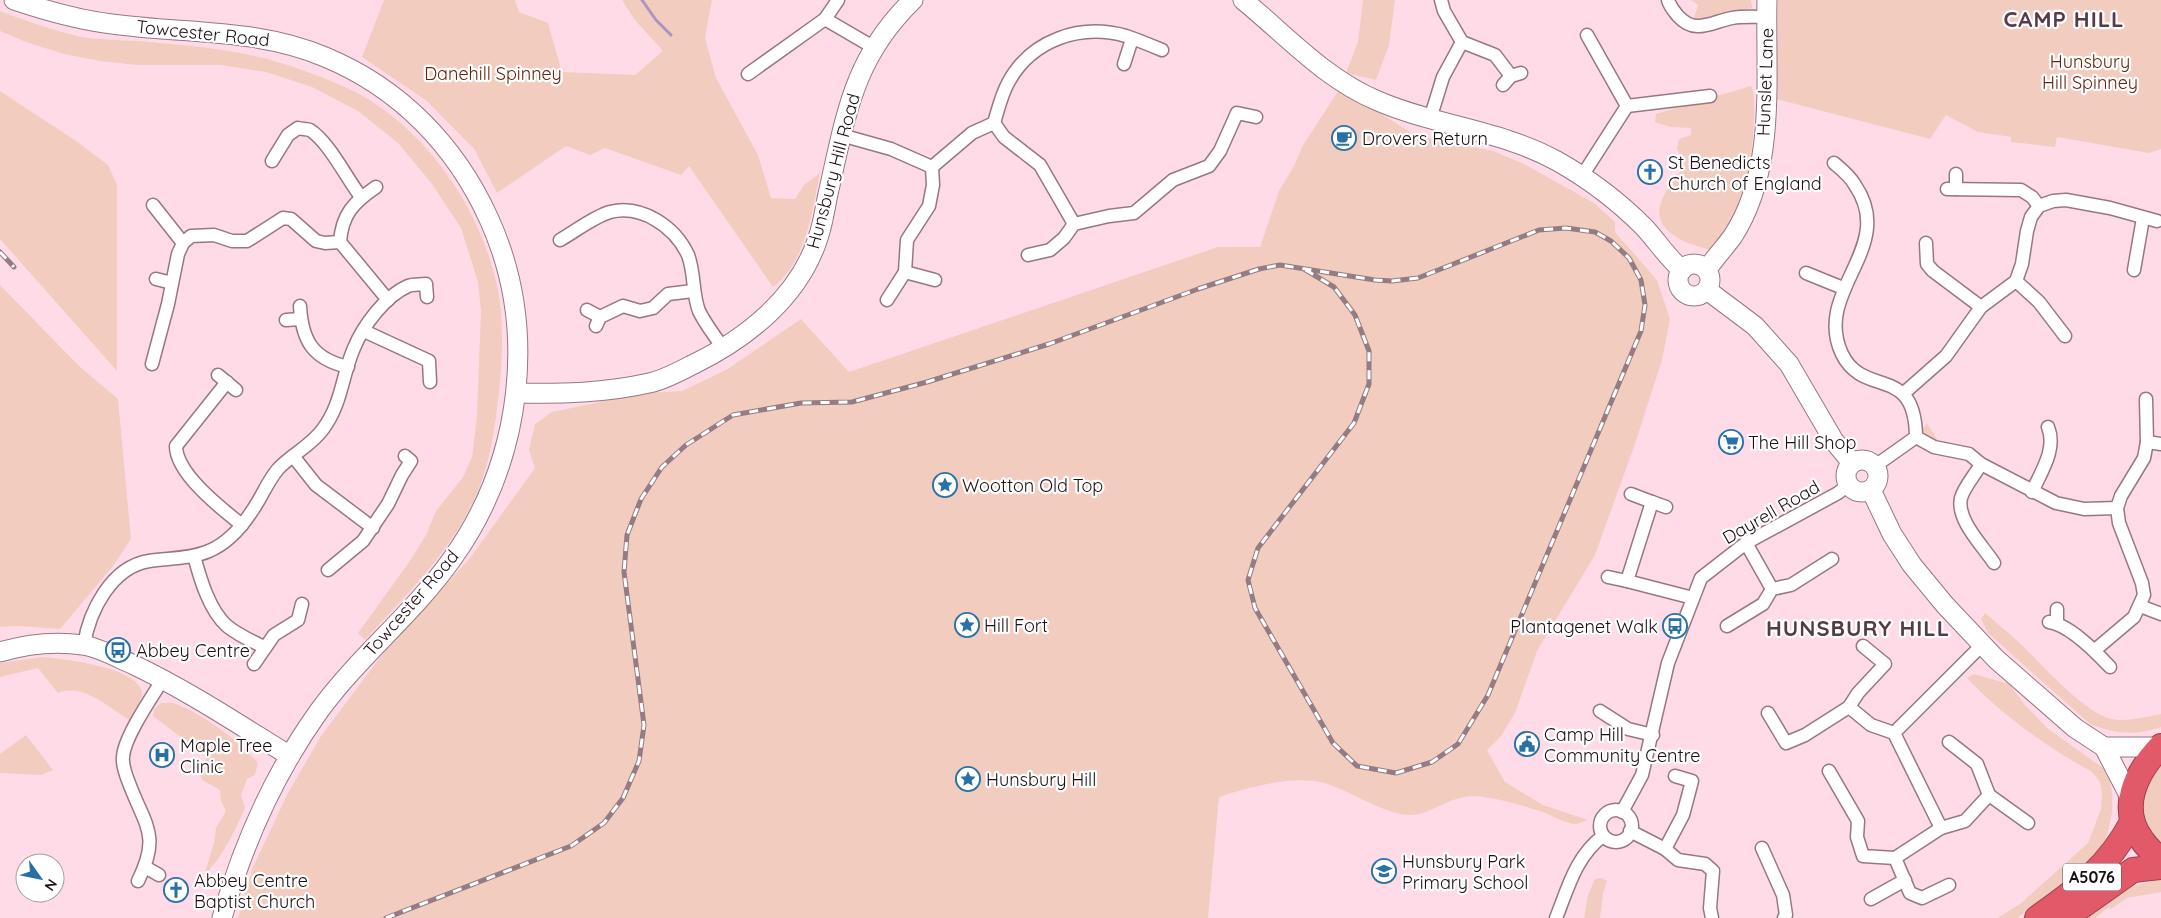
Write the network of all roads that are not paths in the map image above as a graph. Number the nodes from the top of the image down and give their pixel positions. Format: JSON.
{"nodes":[{"id":1,"x":14,"y":0,"type":"edge"},
{"id":2,"x":838,"y":0,"type":"edge"},
{"id":3,"x":913,"y":0,"type":"edge"},
{"id":4,"x":1243,"y":0,"type":"edge"},
{"id":5,"x":1441,"y":0,"type":"edge"},
{"id":6,"x":1668,"y":0,"type":"edge"},
{"id":7,"x":1767,"y":8,"type":"edge"},
{"id":8,"x":825,"y":19,"type":"junction"},
{"id":9,"x":1586,"y":35,"type":"dead end"},
{"id":10,"x":1132,"y":39,"type":"junction"},
{"id":11,"x":1462,"y":42,"type":"junction"},
{"id":12,"x":873,"y":47,"type":"junction"},
{"id":13,"x":1162,"y":50,"type":"dead end"},
{"id":14,"x":1124,"y":64,"type":"dead end"},
{"id":15,"x":748,"y":74,"type":"dead end"},
{"id":16,"x":1511,"y":78,"type":"dead end"},
{"id":17,"x":1710,"y":96,"type":"dead end"},
{"id":18,"x":1627,"y":106,"type":"junction"},
{"id":19,"x":1256,"y":117,"type":"dead end"},
{"id":20,"x":1430,"y":119,"type":"junction"},
{"id":21,"x":994,"y":123,"type":"junction"},
{"id":22,"x":841,"y":135,"type":"junction"},
{"id":23,"x":272,"y":161,"type":"dead end"},
{"id":24,"x":1834,"y":162,"type":"dead end"},
{"id":25,"x":932,"y":167,"type":"junction"},
{"id":26,"x":1956,"y":174,"type":"dead end"},
{"id":27,"x":1582,"y":176,"type":"junction"},
{"id":28,"x":376,"y":187,"type":"dead end"},
{"id":29,"x":361,"y":198,"type":"junction"},
{"id":30,"x":153,"y":206,"type":"dead end"},
{"id":31,"x":2039,"y":206,"type":"junction"},
{"id":32,"x":2142,"y":218,"type":"junction"},
{"id":33,"x":2157,"y":221,"type":"dead end"},
{"id":34,"x":1074,"y":224,"type":"junction"},
{"id":35,"x":563,"y":233,"type":"dead end"},
{"id":36,"x":340,"y":242,"type":"junction"},
{"id":37,"x":183,"y":243,"type":"junction"},
{"id":38,"x":1926,"y":243,"type":"dead end"},
{"id":39,"x":1028,"y":255,"type":"dead end"},
{"id":40,"x":1707,"y":269,"type":"junction"},
{"id":41,"x":1682,"y":270,"type":"junction"},
{"id":42,"x":2134,"y":270,"type":"dead end"},
{"id":43,"x":905,"y":272,"type":"junction"},
{"id":44,"x":1806,"y":273,"type":"dead end"},
{"id":45,"x":156,"y":279,"type":"dead end"},
{"id":46,"x":935,"y":280,"type":"dead end"},
{"id":47,"x":2016,"y":281,"type":"junction"},
{"id":48,"x":172,"y":283,"type":"junction"},
{"id":49,"x":426,"y":285,"type":"dead end"},
{"id":50,"x":1843,"y":288,"type":"junction"},
{"id":51,"x":1708,"y":290,"type":"junction"},
{"id":52,"x":693,"y":291,"type":"junction"},
{"id":53,"x":388,"y":300,"type":"junction"},
{"id":54,"x":887,"y":300,"type":"dead end"},
{"id":55,"x":300,"y":306,"type":"dead end"},
{"id":56,"x":1981,"y":308,"type":"junction"},
{"id":57,"x":587,"y":310,"type":"dead end"},
{"id":58,"x":300,"y":319,"type":"junction"},
{"id":59,"x":286,"y":320,"type":"dead end"},
{"id":60,"x":364,"y":331,"type":"junction"},
{"id":61,"x":2065,"y":336,"type":"dead end"},
{"id":62,"x":724,"y":350,"type":"junction"},
{"id":63,"x":152,"y":364,"type":"dead end"},
{"id":64,"x":348,"y":367,"type":"junction"},
{"id":65,"x":227,"y":382,"type":"dead end"},
{"id":66,"x":430,"y":382,"type":"dead end"},
{"id":67,"x":517,"y":393,"type":"junction"},
{"id":68,"x":1904,"y":393,"type":"junction"},
{"id":69,"x":2146,"y":399,"type":"dead end"},
{"id":70,"x":2055,"y":433,"type":"dead end"},
{"id":71,"x":1916,"y":437,"type":"junction"},
{"id":72,"x":2147,"y":442,"type":"junction"},
{"id":73,"x":2161,"y":444,"type":"edge"},
{"id":74,"x":293,"y":456,"type":"junction"},
{"id":75,"x":412,"y":462,"type":"dead end"},
{"id":76,"x":1852,"y":463,"type":"junction"},
{"id":77,"x":1981,"y":464,"type":"junction"},
{"id":78,"x":1875,"y":466,"type":"junction"},
{"id":79,"x":1848,"y":485,"type":"junction"},
{"id":80,"x":1871,"y":490,"type":"junction"},
{"id":81,"x":2032,"y":492,"type":"junction"},
{"id":82,"x":1631,"y":494,"type":"dead end"},
{"id":83,"x":1652,"y":502,"type":"junction"},
{"id":84,"x":1666,"y":507,"type":"dead end"},
{"id":85,"x":2117,"y":508,"type":"junction"},
{"id":86,"x":242,"y":525,"type":"junction"},
{"id":87,"x":373,"y":528,"type":"junction"},
{"id":88,"x":1746,"y":543,"type":"junction"},
{"id":89,"x":328,"y":551,"type":"dead end"},
{"id":90,"x":194,"y":556,"type":"junction"},
{"id":91,"x":1832,"y":559,"type":"dead end"},
{"id":92,"x":1994,"y":563,"type":"dead end"},
{"id":93,"x":1608,"y":577,"type":"dead end"},
{"id":94,"x":1627,"y":581,"type":"junction"},
{"id":95,"x":1772,"y":589,"type":"junction"},
{"id":96,"x":1693,"y":598,"type":"junction"},
{"id":97,"x":302,"y":604,"type":"dead end"},
{"id":98,"x":2140,"y":606,"type":"junction"},
{"id":99,"x":2057,"y":608,"type":"dead end"},
{"id":100,"x":2161,"y":614,"type":"edge"},
{"id":101,"x":298,"y":620,"type":"junction"},
{"id":102,"x":310,"y":626,"type":"dead end"},
{"id":103,"x":1728,"y":626,"type":"dead end"},
{"id":104,"x":84,"y":645,"type":"junction"},
{"id":105,"x":1982,"y":645,"type":"junction"},
{"id":106,"x":1862,"y":646,"type":"dead end"},
{"id":107,"x":264,"y":647,"type":"junction"},
{"id":108,"x":2095,"y":650,"type":"junction"},
{"id":109,"x":0,"y":652,"type":"edge"},
{"id":110,"x":254,"y":664,"type":"dead end"},
{"id":111,"x":2110,"y":667,"type":"dead end"},
{"id":112,"x":163,"y":679,"type":"junction"},
{"id":113,"x":1849,"y":707,"type":"junction"},
{"id":114,"x":1600,"y":711,"type":"dead end"},
{"id":115,"x":1768,"y":713,"type":"dead end"},
{"id":116,"x":1894,"y":733,"type":"junction"},
{"id":117,"x":1653,"y":735,"type":"junction"},
{"id":118,"x":1949,"y":742,"type":"dead end"},
{"id":119,"x":2104,"y":747,"type":"junction"},
{"id":120,"x":2161,"y":747,"type":"edge"},
{"id":121,"x":290,"y":756,"type":"junction"},
{"id":122,"x":1829,"y":771,"type":"dead end"},
{"id":123,"x":1675,"y":776,"type":"dead end"},
{"id":124,"x":1989,"y":795,"type":"junction"},
{"id":125,"x":2132,"y":811,"type":"junction"},
{"id":126,"x":1622,"y":812,"type":"junction"},
{"id":127,"x":2028,"y":824,"type":"dead end"},
{"id":128,"x":1941,"y":828,"type":"junction"},
{"id":129,"x":1630,"y":832,"type":"junction"},
{"id":130,"x":1603,"y":836,"type":"junction"},
{"id":131,"x":1762,"y":848,"type":"dead end"},
{"id":132,"x":1665,"y":849,"type":"junction"},
{"id":133,"x":1895,"y":858,"type":"junction"},
{"id":134,"x":2161,"y":860,"type":"edge"},
{"id":135,"x":145,"y":867,"type":"junction"},
{"id":136,"x":2161,"y":867,"type":"edge"},
{"id":137,"x":159,"y":875,"type":"dead end"},
{"id":138,"x":1904,"y":880,"type":"junction"},
{"id":139,"x":138,"y":881,"type":"dead end"},
{"id":140,"x":1949,"y":885,"type":"dead end"},
{"id":141,"x":1871,"y":899,"type":"dead end"},
{"id":142,"x":222,"y":918,"type":"edge"},
{"id":143,"x":1556,"y":918,"type":"edge"},
{"id":144,"x":1712,"y":918,"type":"edge"},
{"id":145,"x":1784,"y":918,"type":"edge"},
{"id":146,"x":2037,"y":918,"type":"edge"},
{"id":147,"x":2065,"y":918,"type":"edge"}],
"edges":[{"from":1,"to":67,"type":"street","name":"Towcester Road"},
{"from":2,"to":8,"type":"street"},
{"from":3,"to":12,"type":"street","name":"Hunsbury Hill Road"},
{"from":4,"to":20,"type":"street"},
{"from":5,"to":11,"type":"street"},
{"from":6,"to":7,"type":"street"},
{"from":7,"to":40,"type":"street","name":"Hunslet Lane"},
{"from":8,"to":12,"type":"street"},
{"from":8,"to":15,"type":"street"},
{"from":9,"to":18,"type":"street"},
{"from":10,"to":13,"type":"street"},
{"from":10,"to":14,"type":"street"},
{"from":10,"to":21,"type":"street"},
{"from":11,"to":16,"type":"street"},
{"from":11,"to":20,"type":"street"},
{"from":12,"to":22,"type":"street","name":"Hunsbury Hill Road"},
{"from":17,"to":18,"type":"street"},
{"from":18,"to":27,"type":"street"},
{"from":19,"to":34,"type":"street"},
{"from":20,"to":27,"type":"street"},
{"from":21,"to":25,"type":"street"},
{"from":21,"to":34,"type":"street"},
{"from":22,"to":25,"type":"street"},
{"from":22,"to":62,"type":"street","name":"Hunsbury Hill Road"},
{"from":23,"to":29,"type":"street"},
{"from":24,"to":50,"type":"street"},
{"from":25,"to":43,"type":"street"},
{"from":26,"to":31,"type":"street"},
{"from":27,"to":41,"type":"street"},
{"from":28,"to":29,"type":"street"},
{"from":29,"to":36,"type":"street"},
{"from":30,"to":37,"type":"street"},
{"from":31,"to":32,"type":"street"},
{"from":31,"to":47,"type":"street"},
{"from":32,"to":33,"type":"street"},
{"from":32,"to":42,"type":"street"},
{"from":34,"to":39,"type":"street"},
{"from":35,"to":52,"type":"street"},
{"from":36,"to":37,"type":"street"},
{"from":36,"to":53,"type":"street"},
{"from":37,"to":48,"type":"street"},
{"from":38,"to":56,"type":"street"},
{"from":40,"to":41,"type":"street"},
{"from":40,"to":51,"type":"street"},
{"from":41,"to":51,"type":"street"},
{"from":43,"to":46,"type":"street"},
{"from":43,"to":54,"type":"street"},
{"from":44,"to":50,"type":"street"},
{"from":45,"to":48,"type":"street"},
{"from":47,"to":56,"type":"street"},
{"from":47,"to":61,"type":"street"},
{"from":48,"to":63,"type":"street"},
{"from":49,"to":53,"type":"street"},
{"from":50,"to":68,"type":"street"},
{"from":51,"to":76,"type":"street"},
{"from":52,"to":57,"type":"street"},
{"from":52,"to":62,"type":"street"},
{"from":53,"to":60,"type":"street"},
{"from":55,"to":58,"type":"street"},
{"from":56,"to":68,"type":"street"},
{"from":58,"to":59,"type":"street"},
{"from":58,"to":64,"type":"street"},
{"from":60,"to":64,"type":"street"},
{"from":60,"to":66,"type":"street"},
{"from":62,"to":67,"type":"street","name":"Hunsbury Hill Road"},
{"from":64,"to":74,"type":"street"},
{"from":65,"to":86,"type":"street"},
{"from":67,"to":121,"type":"street","name":"Towcester Road"},
{"from":68,"to":71,"type":"street"},
{"from":69,"to":72,"type":"street"},
{"from":70,"to":81,"type":"street"},
{"from":71,"to":77,"type":"street"},
{"from":71,"to":78,"type":"street"},
{"from":72,"to":73,"type":"street"},
{"from":72,"to":85,"type":"street"},
{"from":74,"to":86,"type":"street"},
{"from":74,"to":87,"type":"street"},
{"from":75,"to":87,"type":"street"},
{"from":76,"to":78,"type":"street"},
{"from":76,"to":79,"type":"street"},
{"from":77,"to":81,"type":"street"},
{"from":77,"to":92,"type":"street"},
{"from":78,"to":80,"type":"street"},
{"from":79,"to":80,"type":"street"},
{"from":79,"to":88,"type":"street","name":"Dayrell Road"},
{"from":80,"to":105,"type":"street"},
{"from":81,"to":85,"type":"street"},
{"from":82,"to":83,"type":"street"},
{"from":83,"to":84,"type":"street"},
{"from":83,"to":94,"type":"street"},
{"from":85,"to":98,"type":"street"},
{"from":86,"to":90,"type":"street"},
{"from":87,"to":89,"type":"street"},
{"from":88,"to":95,"type":"street"},
{"from":88,"to":96,"type":"street","name":"Dayrell Road"},
{"from":90,"to":104,"type":"street"},
{"from":90,"to":107,"type":"street"},
{"from":91,"to":95,"type":"street"},
{"from":93,"to":94,"type":"street"},
{"from":94,"to":96,"type":"street"},
{"from":95,"to":103,"type":"street"},
{"from":96,"to":117,"type":"street","name":"Dayrell Road"},
{"from":97,"to":101,"type":"street"},
{"from":98,"to":100,"type":"street"},
{"from":98,"to":108,"type":"street"},
{"from":99,"to":108,"type":"street"},
{"from":101,"to":102,"type":"street"},
{"from":101,"to":107,"type":"street"},
{"from":104,"to":109,"type":"street"},
{"from":104,"to":112,"type":"street"},
{"from":105,"to":116,"type":"street"},
{"from":105,"to":119,"type":"street"},
{"from":106,"to":113,"type":"street"},
{"from":107,"to":110,"type":"street"},
{"from":108,"to":111,"type":"street"},
{"from":112,"to":121,"type":"street"},
{"from":112,"to":135,"type":"street"},
{"from":113,"to":115,"type":"street"},
{"from":113,"to":116,"type":"street"},
{"from":114,"to":117,"type":"street"},
{"from":116,"to":128,"type":"street"},
{"from":117,"to":126,"type":"street","name":"Dayrell Road"},
{"from":118,"to":124,"type":"street"},
{"from":119,"to":120,"type":"street"},
{"from":119,"to":125,"type":"street"},
{"from":120,"to":125,"type":"highway"},
{"from":121,"to":142,"type":"street","name":"Towcester Road"},
{"from":122,"to":133,"type":"street"},
{"from":123,"to":132,"type":"street"},
{"from":124,"to":127,"type":"street"},
{"from":124,"to":128,"type":"street"},
{"from":125,"to":134,"type":"highway"},
{"from":125,"to":146,"type":"highway","number":"A5076"},
{"from":126,"to":129,"type":"street"},
{"from":126,"to":130,"type":"street"},
{"from":128,"to":133,"type":"street"},
{"from":129,"to":130,"type":"street"},
{"from":129,"to":132,"type":"street"},
{"from":130,"to":143,"type":"street"},
{"from":131,"to":145,"type":"street"},
{"from":132,"to":144,"type":"street"},
{"from":133,"to":138,"type":"street"},
{"from":135,"to":137,"type":"street"},
{"from":135,"to":139,"type":"street"},
{"from":136,"to":147,"type":"highway","number":"A5076"},
{"from":138,"to":140,"type":"street"},
{"from":138,"to":141,"type":"street"}]}
